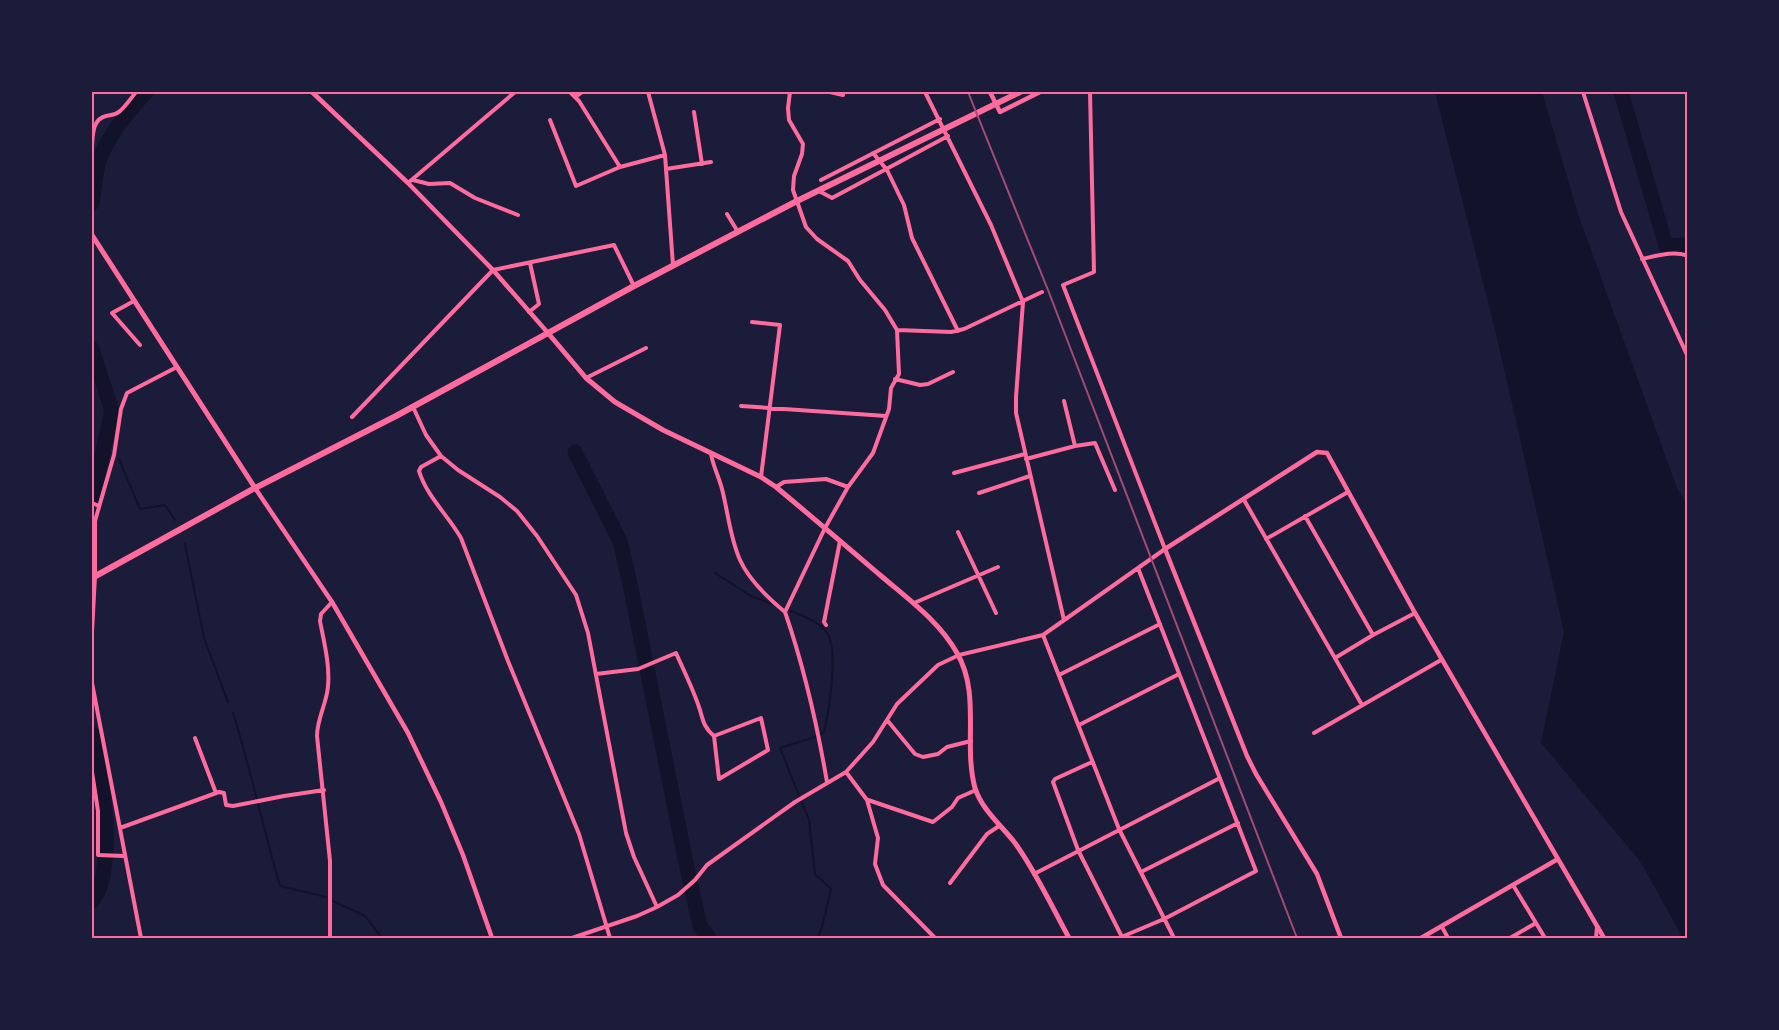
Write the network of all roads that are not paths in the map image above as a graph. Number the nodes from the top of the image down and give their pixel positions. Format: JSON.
{"nodes":[{"id":1,"x":136,"y":92,"type":"edge"},
{"id":2,"x":312,"y":92,"type":"edge"},
{"id":3,"x":515,"y":92,"type":"edge"},
{"id":4,"x":570,"y":92,"type":"edge"},
{"id":5,"x":582,"y":92,"type":"edge"},
{"id":6,"x":648,"y":92,"type":"edge"},
{"id":7,"x":790,"y":92,"type":"edge"},
{"id":8,"x":830,"y":92,"type":"edge"},
{"id":9,"x":926,"y":92,"type":"edge"},
{"id":10,"x":991,"y":92,"type":"edge"},
{"id":11,"x":1020,"y":92,"type":"edge"},
{"id":12,"x":1040,"y":92,"type":"edge"},
{"id":13,"x":1090,"y":92,"type":"edge"},
{"id":14,"x":1582,"y":92,"type":"edge"},
{"id":15,"x":843,"y":95,"type":"dead end"},
{"id":16,"x":575,"y":98,"type":"junction"},
{"id":17,"x":996,"y":103,"type":"junction"},
{"id":18,"x":694,"y":112,"type":"dead end"},
{"id":19,"x":940,"y":119,"type":"junction"},
{"id":20,"x":550,"y":120,"type":"dead end"},
{"id":21,"x":948,"y":136,"type":"junction"},
{"id":22,"x":92,"y":145,"type":"edge"},
{"id":23,"x":873,"y":153,"type":"junction"},
{"id":24,"x":665,"y":155,"type":"junction"},
{"id":25,"x":711,"y":162,"type":"dead end"},
{"id":26,"x":702,"y":164,"type":"junction"},
{"id":27,"x":620,"y":166,"type":"junction"},
{"id":28,"x":666,"y":169,"type":"junction"},
{"id":29,"x":887,"y":170,"type":"junction"},
{"id":30,"x":821,"y":180,"type":"dead end"},
{"id":31,"x":410,"y":182,"type":"junction"},
{"id":32,"x":819,"y":191,"type":"junction"},
{"id":33,"x":797,"y":201,"type":"junction"},
{"id":34,"x":727,"y":214,"type":"dead end"},
{"id":35,"x":518,"y":215,"type":"dead end"},
{"id":36,"x":739,"y":232,"type":"junction"},
{"id":37,"x":92,"y":235,"type":"edge"},
{"id":38,"x":1688,"y":256,"type":"edge"},
{"id":39,"x":1642,"y":259,"type":"junction"},
{"id":40,"x":530,"y":263,"type":"junction"},
{"id":41,"x":673,"y":266,"type":"junction"},
{"id":42,"x":493,"y":270,"type":"junction"},
{"id":43,"x":1063,"y":285,"type":"junction"},
{"id":44,"x":634,"y":286,"type":"junction"},
{"id":45,"x":1057,"y":286,"type":"dead end"},
{"id":46,"x":1042,"y":292,"type":"dead end"},
{"id":47,"x":134,"y":301,"type":"junction"},
{"id":48,"x":1023,"y":302,"type":"junction"},
{"id":49,"x":530,"y":312,"type":"junction"},
{"id":50,"x":752,"y":322,"type":"dead end"},
{"id":51,"x":897,"y":330,"type":"junction"},
{"id":52,"x":958,"y":331,"type":"junction"},
{"id":53,"x":548,"y":333,"type":"junction"},
{"id":54,"x":140,"y":345,"type":"dead end"},
{"id":55,"x":646,"y":348,"type":"dead end"},
{"id":56,"x":1688,"y":357,"type":"edge"},
{"id":57,"x":177,"y":367,"type":"junction"},
{"id":58,"x":953,"y":372,"type":"dead end"},
{"id":59,"x":586,"y":378,"type":"junction"},
{"id":60,"x":895,"y":379,"type":"junction"},
{"id":61,"x":1064,"y":401,"type":"dead end"},
{"id":62,"x":741,"y":406,"type":"dead end"},
{"id":63,"x":413,"y":407,"type":"junction"},
{"id":64,"x":769,"y":408,"type":"junction"},
{"id":65,"x":886,"y":416,"type":"junction"},
{"id":66,"x":352,"y":417,"type":"dead end"},
{"id":67,"x":1075,"y":446,"type":"junction"},
{"id":68,"x":711,"y":454,"type":"junction"},
{"id":69,"x":441,"y":456,"type":"junction"},
{"id":70,"x":1026,"y":456,"type":"junction"},
{"id":71,"x":954,"y":473,"type":"dead end"},
{"id":72,"x":1030,"y":476,"type":"junction"},
{"id":73,"x":761,"y":477,"type":"junction"},
{"id":74,"x":776,"y":487,"type":"junction"},
{"id":75,"x":848,"y":487,"type":"junction"},
{"id":76,"x":255,"y":488,"type":"junction"},
{"id":77,"x":1115,"y":490,"type":"dead end"},
{"id":78,"x":1348,"y":492,"type":"junction"},
{"id":79,"x":979,"y":493,"type":"dead end"},
{"id":80,"x":1244,"y":500,"type":"junction"},
{"id":81,"x":95,"y":505,"type":"edge"},
{"id":82,"x":1305,"y":516,"type":"junction"},
{"id":83,"x":825,"y":528,"type":"junction"},
{"id":84,"x":957,"y":532,"type":"dead end"},
{"id":85,"x":1266,"y":539,"type":"junction"},
{"id":86,"x":840,"y":541,"type":"junction"},
{"id":87,"x":1165,"y":549,"type":"junction"},
{"id":88,"x":998,"y":567,"type":"dead end"},
{"id":89,"x":1138,"y":568,"type":"junction"},
{"id":90,"x":978,"y":575,"type":"junction"},
{"id":91,"x":93,"y":577,"type":"edge"},
{"id":92,"x":332,"y":602,"type":"junction"},
{"id":93,"x":913,"y":603,"type":"junction"},
{"id":94,"x":785,"y":612,"type":"junction"},
{"id":95,"x":996,"y":613,"type":"dead end"},
{"id":96,"x":1414,"y":613,"type":"junction"},
{"id":97,"x":1064,"y":620,"type":"junction"},
{"id":98,"x":1160,"y":624,"type":"junction"},
{"id":99,"x":826,"y":625,"type":"dead end"},
{"id":100,"x":92,"y":632,"type":"edge"},
{"id":101,"x":1043,"y":635,"type":"junction"},
{"id":102,"x":1373,"y":635,"type":"junction"},
{"id":103,"x":959,"y":655,"type":"junction"},
{"id":104,"x":1335,"y":658,"type":"junction"},
{"id":105,"x":1441,"y":660,"type":"junction"},
{"id":106,"x":596,"y":674,"type":"junction"},
{"id":107,"x":1179,"y":674,"type":"junction"},
{"id":108,"x":1059,"y":675,"type":"junction"},
{"id":109,"x":92,"y":683,"type":"edge"},
{"id":110,"x":1362,"y":705,"type":"junction"},
{"id":111,"x":93,"y":707,"type":"edge"},
{"id":112,"x":887,"y":720,"type":"junction"},
{"id":113,"x":1079,"y":725,"type":"junction"},
{"id":114,"x":1314,"y":733,"type":"dead end"},
{"id":115,"x":714,"y":736,"type":"junction"},
{"id":116,"x":195,"y":738,"type":"dead end"},
{"id":117,"x":971,"y":741,"type":"junction"},
{"id":118,"x":1092,"y":762,"type":"junction"},
{"id":119,"x":92,"y":772,"type":"edge"},
{"id":120,"x":846,"y":772,"type":"junction"},
{"id":121,"x":1220,"y":778,"type":"junction"},
{"id":122,"x":827,"y":782,"type":"junction"},
{"id":123,"x":324,"y":790,"type":"junction"},
{"id":124,"x":976,"y":790,"type":"junction"},
{"id":125,"x":216,"y":793,"type":"junction"},
{"id":126,"x":867,"y":800,"type":"junction"},
{"id":127,"x":1238,"y":823,"type":"junction"},
{"id":128,"x":999,"y":826,"type":"junction"},
{"id":129,"x":120,"y":828,"type":"junction"},
{"id":130,"x":1119,"y":829,"type":"junction"},
{"id":131,"x":1078,"y":850,"type":"junction"},
{"id":132,"x":125,"y":856,"type":"junction"},
{"id":133,"x":1558,"y":859,"type":"junction"},
{"id":134,"x":1141,"y":872,"type":"junction"},
{"id":135,"x":1034,"y":874,"type":"junction"},
{"id":136,"x":950,"y":883,"type":"dead end"},
{"id":137,"x":1513,"y":885,"type":"junction"},
{"id":138,"x":657,"y":907,"type":"junction"},
{"id":139,"x":1164,"y":919,"type":"junction"},
{"id":140,"x":1536,"y":923,"type":"junction"},
{"id":141,"x":606,"y":926,"type":"junction"},
{"id":142,"x":1442,"y":927,"type":"junction"},
{"id":143,"x":1597,"y":927,"type":"junction"},
{"id":144,"x":1121,"y":938,"type":"edge"},
{"id":145,"x":141,"y":939,"type":"edge"},
{"id":146,"x":330,"y":939,"type":"edge"},
{"id":147,"x":492,"y":939,"type":"edge"},
{"id":148,"x":572,"y":939,"type":"edge"},
{"id":149,"x":610,"y":939,"type":"edge"},
{"id":150,"x":935,"y":939,"type":"edge"},
{"id":151,"x":1069,"y":939,"type":"edge"},
{"id":152,"x":1174,"y":939,"type":"edge"},
{"id":153,"x":1341,"y":939,"type":"edge"},
{"id":154,"x":1421,"y":939,"type":"edge"},
{"id":155,"x":1448,"y":939,"type":"edge"},
{"id":156,"x":1510,"y":939,"type":"edge"},
{"id":157,"x":1545,"y":939,"type":"edge"},
{"id":158,"x":1596,"y":939,"type":"edge"},
{"id":159,"x":1604,"y":939,"type":"edge"}],
"edges":[{"from":1,"to":22,"type":"street"},
{"from":2,"to":31,"type":"street"},
{"from":3,"to":31,"type":"street"},
{"from":4,"to":16,"type":"street"},
{"from":5,"to":16,"type":"street"},
{"from":6,"to":24,"type":"street"},
{"from":7,"to":33,"type":"street"},
{"from":8,"to":15,"type":"street"},
{"from":9,"to":19,"type":"street"},
{"from":10,"to":17,"type":"street"},
{"from":11,"to":17,"type":"main road"},
{"from":12,"to":17,"type":"street"},
{"from":13,"to":43,"type":"street"},
{"from":14,"to":39,"type":"street"},
{"from":16,"to":27,"type":"street"},
{"from":17,"to":32,"type":"main road"},
{"from":18,"to":26,"type":"street"},
{"from":19,"to":21,"type":"street"},
{"from":19,"to":23,"type":"street"},
{"from":20,"to":27,"type":"street"},
{"from":21,"to":29,"type":"street"},
{"from":21,"to":48,"type":"street"},
{"from":23,"to":29,"type":"street"},
{"from":23,"to":30,"type":"street"},
{"from":24,"to":27,"type":"street"},
{"from":24,"to":28,"type":"street"},
{"from":25,"to":26,"type":"street"},
{"from":26,"to":28,"type":"street"},
{"from":28,"to":41,"type":"street"},
{"from":29,"to":32,"type":"street"},
{"from":29,"to":52,"type":"street"},
{"from":31,"to":35,"type":"street"},
{"from":31,"to":42,"type":"street"},
{"from":32,"to":33,"type":"main road"},
{"from":33,"to":36,"type":"main road"},
{"from":33,"to":51,"type":"street"},
{"from":34,"to":36,"type":"street"},
{"from":36,"to":41,"type":"main road"},
{"from":37,"to":47,"type":"main road"},
{"from":38,"to":39,"type":"street"},
{"from":39,"to":56,"type":"street"},
{"from":40,"to":42,"type":"street"},
{"from":40,"to":44,"type":"street"},
{"from":40,"to":49,"type":"street"},
{"from":41,"to":44,"type":"main road"},
{"from":42,"to":49,"type":"street"},
{"from":42,"to":66,"type":"street"},
{"from":43,"to":45,"type":"street"},
{"from":43,"to":87,"type":"street"},
{"from":44,"to":53,"type":"main road"},
{"from":46,"to":48,"type":"street"},
{"from":47,"to":54,"type":"street"},
{"from":47,"to":57,"type":"main road"},
{"from":48,"to":52,"type":"street"},
{"from":48,"to":70,"type":"street"},
{"from":49,"to":53,"type":"street"},
{"from":50,"to":64,"type":"street"},
{"from":51,"to":52,"type":"street"},
{"from":51,"to":60,"type":"street"},
{"from":53,"to":59,"type":"main road"},
{"from":53,"to":63,"type":"main road"},
{"from":55,"to":59,"type":"street"},
{"from":57,"to":76,"type":"main road"},
{"from":57,"to":81,"type":"street"},
{"from":58,"to":60,"type":"street"},
{"from":59,"to":68,"type":"main road"},
{"from":60,"to":65,"type":"street"},
{"from":61,"to":67,"type":"street"},
{"from":62,"to":64,"type":"street"},
{"from":63,"to":69,"type":"street"},
{"from":63,"to":76,"type":"main road"},
{"from":64,"to":65,"type":"street"},
{"from":64,"to":73,"type":"street"},
{"from":65,"to":75,"type":"street"},
{"from":67,"to":70,"type":"street"},
{"from":67,"to":77,"type":"street"},
{"from":68,"to":73,"type":"main road"},
{"from":68,"to":94,"type":"street"},
{"from":69,"to":106,"type":"street"},
{"from":69,"to":141,"type":"street"},
{"from":70,"to":71,"type":"street"},
{"from":70,"to":72,"type":"street"},
{"from":72,"to":79,"type":"street"},
{"from":72,"to":97,"type":"street"},
{"from":73,"to":74,"type":"main road"},
{"from":74,"to":75,"type":"street"},
{"from":74,"to":83,"type":"main road"},
{"from":75,"to":83,"type":"street"},
{"from":76,"to":91,"type":"main road"},
{"from":76,"to":92,"type":"street"},
{"from":78,"to":80,"type":"street"},
{"from":78,"to":82,"type":"street"},
{"from":78,"to":96,"type":"street"},
{"from":80,"to":85,"type":"street"},
{"from":80,"to":87,"type":"street"},
{"from":81,"to":91,"type":"street"},
{"from":82,"to":85,"type":"street"},
{"from":82,"to":102,"type":"street"},
{"from":83,"to":86,"type":"main road"},
{"from":83,"to":94,"type":"street"},
{"from":84,"to":90,"type":"street"},
{"from":85,"to":104,"type":"street"},
{"from":86,"to":93,"type":"main road"},
{"from":86,"to":99,"type":"street"},
{"from":87,"to":89,"type":"street"},
{"from":87,"to":153,"type":"street"},
{"from":88,"to":90,"type":"street"},
{"from":89,"to":97,"type":"street"},
{"from":89,"to":98,"type":"street"},
{"from":90,"to":93,"type":"street"},
{"from":90,"to":95,"type":"street"},
{"from":91,"to":100,"type":"street"},
{"from":92,"to":123,"type":"street"},
{"from":92,"to":147,"type":"street"},
{"from":93,"to":103,"type":"main road"},
{"from":94,"to":122,"type":"street"},
{"from":96,"to":102,"type":"street"},
{"from":96,"to":105,"type":"street"},
{"from":97,"to":101,"type":"street"},
{"from":98,"to":107,"type":"street"},
{"from":98,"to":108,"type":"street"},
{"from":101,"to":103,"type":"street"},
{"from":101,"to":108,"type":"street"},
{"from":102,"to":104,"type":"street"},
{"from":103,"to":112,"type":"street"},
{"from":103,"to":117,"type":"main road"},
{"from":104,"to":110,"type":"street"},
{"from":105,"to":110,"type":"street"},
{"from":105,"to":133,"type":"street"},
{"from":106,"to":115,"type":"street"},
{"from":106,"to":138,"type":"street"},
{"from":107,"to":113,"type":"street"},
{"from":107,"to":121,"type":"street"},
{"from":108,"to":113,"type":"street"},
{"from":109,"to":111,"type":"street"},
{"from":110,"to":114,"type":"street"},
{"from":111,"to":129,"type":"street"},
{"from":112,"to":117,"type":"street"},
{"from":112,"to":120,"type":"street"},
{"from":113,"to":118,"type":"street"},
{"from":115,"to":115,"type":"street"},
{"from":116,"to":125,"type":"street"},
{"from":117,"to":124,"type":"main road"},
{"from":118,"to":130,"type":"street"},
{"from":118,"to":131,"type":"street"},
{"from":119,"to":132,"type":"street"},
{"from":120,"to":122,"type":"street"},
{"from":120,"to":126,"type":"street"},
{"from":121,"to":127,"type":"street"},
{"from":121,"to":130,"type":"street"},
{"from":122,"to":138,"type":"street"},
{"from":123,"to":125,"type":"street"},
{"from":123,"to":146,"type":"street"},
{"from":124,"to":126,"type":"street"},
{"from":124,"to":128,"type":"main road"},
{"from":125,"to":129,"type":"street"},
{"from":126,"to":150,"type":"street"},
{"from":127,"to":134,"type":"street"},
{"from":127,"to":139,"type":"street"},
{"from":128,"to":135,"type":"main road"},
{"from":128,"to":136,"type":"street"},
{"from":129,"to":132,"type":"street"},
{"from":130,"to":131,"type":"street"},
{"from":130,"to":134,"type":"street"},
{"from":131,"to":135,"type":"street"},
{"from":131,"to":144,"type":"street"},
{"from":132,"to":145,"type":"street"},
{"from":133,"to":137,"type":"street"},
{"from":133,"to":143,"type":"street"},
{"from":134,"to":139,"type":"street"},
{"from":135,"to":151,"type":"main road"},
{"from":137,"to":140,"type":"street"},
{"from":137,"to":142,"type":"street"},
{"from":138,"to":141,"type":"street"},
{"from":139,"to":144,"type":"street"},
{"from":139,"to":152,"type":"street"},
{"from":140,"to":156,"type":"street"},
{"from":140,"to":157,"type":"street"},
{"from":141,"to":148,"type":"street"},
{"from":141,"to":149,"type":"street"},
{"from":142,"to":154,"type":"street"},
{"from":142,"to":155,"type":"street"},
{"from":143,"to":158,"type":"street"},
{"from":143,"to":159,"type":"street"}]}
